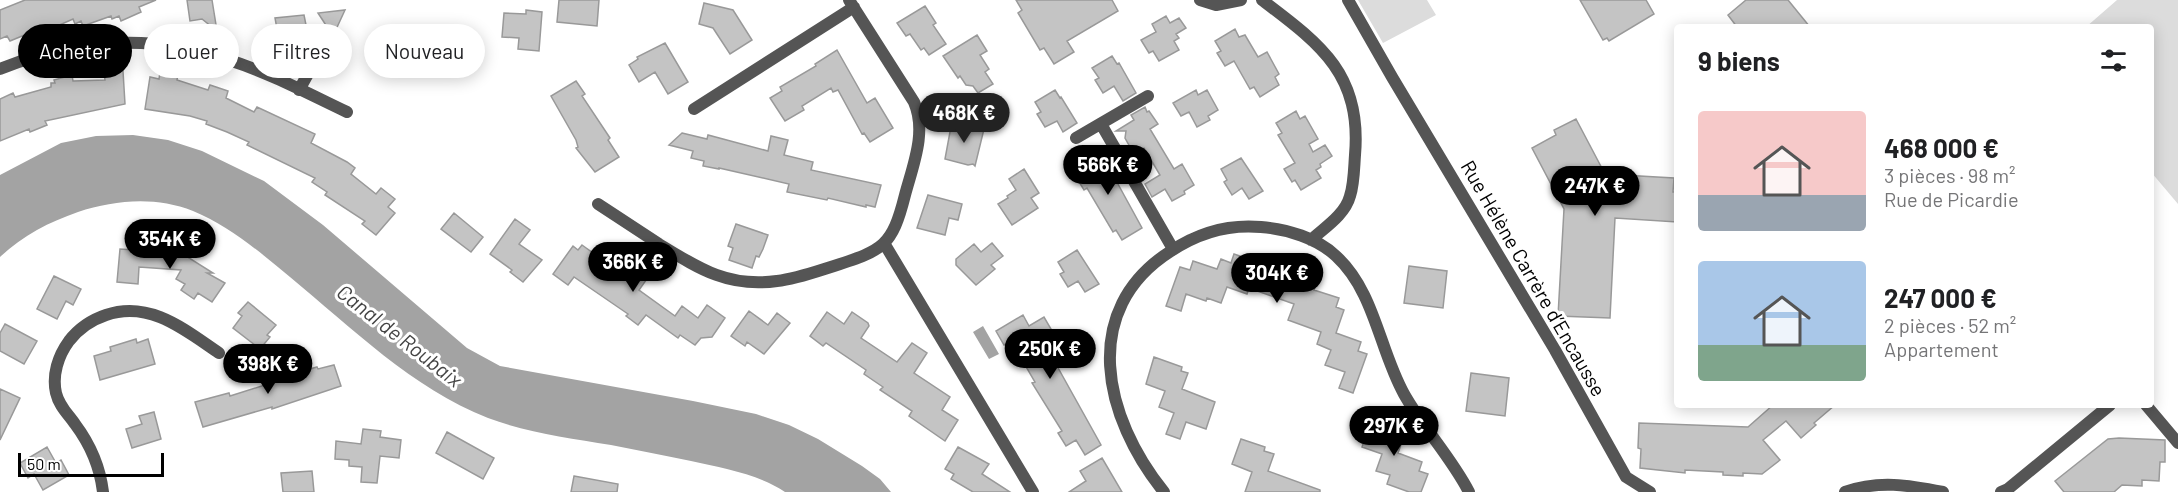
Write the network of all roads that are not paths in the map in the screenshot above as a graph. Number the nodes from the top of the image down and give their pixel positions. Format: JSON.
{"nodes":[{"id":1,"x":1200,"y":0,"type":"edge"},
{"id":2,"x":1241,"y":0,"type":"edge"},
{"id":3,"x":1262,"y":0,"type":"edge"},
{"id":4,"x":1348,"y":0,"type":"edge"},
{"id":5,"x":851,"y":4,"type":"edge"},
{"id":6,"x":0,"y":69,"type":"edge"},
{"id":7,"x":306,"y":78,"type":"edge"},
{"id":8,"x":299,"y":90,"type":"junction"},
{"id":9,"x":1148,"y":96,"type":"dead end"},
{"id":10,"x":694,"y":109,"type":"dead end"},
{"id":11,"x":347,"y":112,"type":"dead end"},
{"id":12,"x":1101,"y":124,"type":"junction"},
{"id":13,"x":1076,"y":138,"type":"dead end"},
{"id":14,"x":598,"y":204,"type":"dead end"},
{"id":15,"x":1311,"y":240,"type":"junction"},
{"id":16,"x":884,"y":243,"type":"junction"},
{"id":17,"x":1173,"y":249,"type":"junction"},
{"id":18,"x":219,"y":353,"type":"dead end"},
{"id":19,"x":2106,"y":408,"type":"edge"},
{"id":20,"x":2149,"y":408,"type":"edge"},
{"id":21,"x":2178,"y":443,"type":"edge"},
{"id":22,"x":103,"y":492,"type":"edge"},
{"id":23,"x":1033,"y":492,"type":"edge"},
{"id":24,"x":1164,"y":492,"type":"edge"},
{"id":25,"x":1470,"y":492,"type":"edge"},
{"id":26,"x":1650,"y":492,"type":"edge"},
{"id":27,"x":1845,"y":492,"type":"edge"},
{"id":28,"x":1943,"y":492,"type":"edge"},
{"id":29,"x":2001,"y":492,"type":"edge"}],
"edges":[{"from":1,"to":2,"type":"street"},
{"from":3,"to":15,"type":"street"},
{"from":4,"to":26,"type":"street","name":"Rue Hélène Carrère d’Encausse"},
{"from":5,"to":10,"type":"street"},
{"from":5,"to":16,"type":"street"},
{"from":6,"to":8,"type":"street"},
{"from":7,"to":8,"type":"street"},
{"from":8,"to":11,"type":"street"},
{"from":9,"to":12,"type":"street"},
{"from":12,"to":13,"type":"street"},
{"from":12,"to":17,"type":"street"},
{"from":14,"to":16,"type":"street"},
{"from":15,"to":17,"type":"street"},
{"from":15,"to":25,"type":"street"},
{"from":16,"to":23,"type":"street"},
{"from":17,"to":24,"type":"street"},
{"from":18,"to":22,"type":"street"},
{"from":19,"to":29,"type":"street"},
{"from":20,"to":21,"type":"street"},
{"from":27,"to":28,"type":"street"}]}
